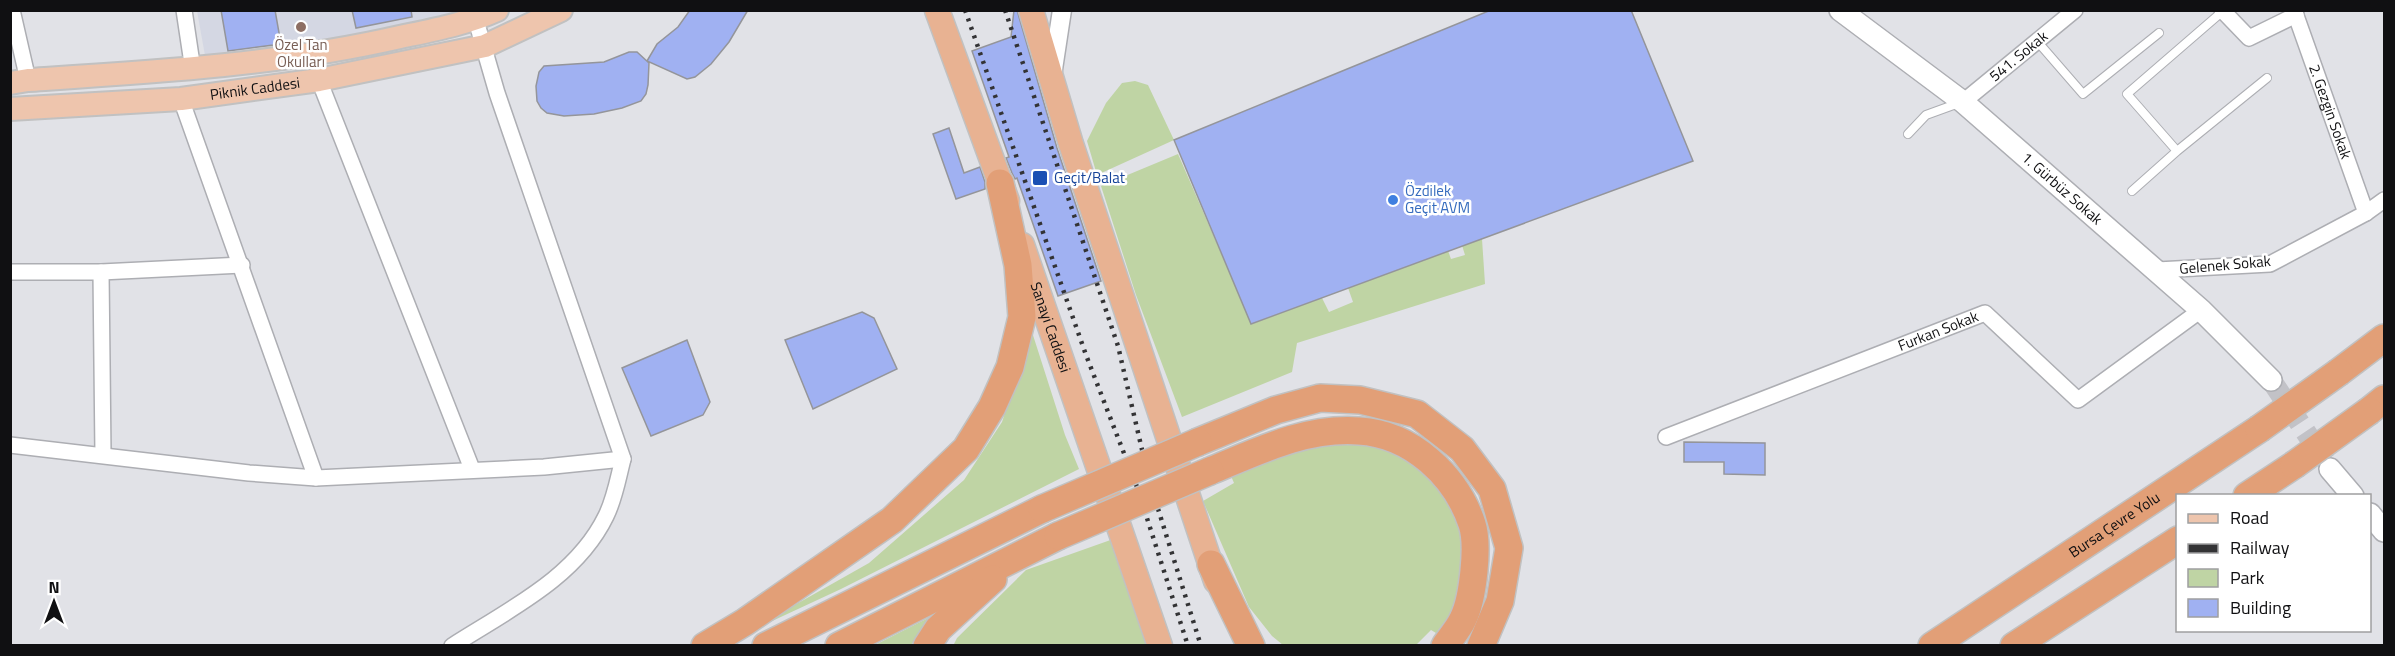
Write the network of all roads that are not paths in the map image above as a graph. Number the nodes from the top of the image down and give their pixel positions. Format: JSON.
{"nodes":[{"id":1,"x":12,"y":10,"type":"edge"},
{"id":2,"x":184,"y":10,"type":"edge"},
{"id":3,"x":497,"y":10,"type":"edge"},
{"id":4,"x":561,"y":10,"type":"edge"},
{"id":5,"x":937,"y":10,"type":"edge"},
{"id":6,"x":1031,"y":10,"type":"edge"},
{"id":7,"x":1062,"y":10,"type":"edge"},
{"id":8,"x":1840,"y":10,"type":"edge"},
{"id":9,"x":2075,"y":10,"type":"edge"},
{"id":10,"x":2222,"y":11,"type":"edge"},
{"id":11,"x":2295,"y":13,"type":"edge"},
{"id":12,"x":474,"y":15,"type":"edge"},
{"id":13,"x":2159,"y":33,"type":"dead end"},
{"id":14,"x":2037,"y":41,"type":"junction"},
{"id":15,"x":485,"y":46,"type":"junction"},
{"id":16,"x":193,"y":70,"type":"junction"},
{"id":17,"x":1052,"y":78,"type":"junction"},
{"id":18,"x":2267,"y":78,"type":"dead end"},
{"id":19,"x":319,"y":80,"type":"junction"},
{"id":20,"x":19,"y":82,"type":"edge"},
{"id":21,"x":181,"y":99,"type":"junction"},
{"id":22,"x":1963,"y":102,"type":"junction"},
{"id":23,"x":10,"y":109,"type":"edge"},
{"id":24,"x":1908,"y":134,"type":"dead end"},
{"id":25,"x":2177,"y":151,"type":"junction"},
{"id":26,"x":1000,"y":183,"type":"junction"},
{"id":27,"x":2132,"y":191,"type":"dead end"},
{"id":28,"x":2385,"y":200,"type":"edge"},
{"id":29,"x":2367,"y":213,"type":"junction"},
{"id":30,"x":242,"y":266,"type":"junction"},
{"id":31,"x":2157,"y":270,"type":"junction"},
{"id":32,"x":10,"y":272,"type":"edge"},
{"id":33,"x":101,"y":272,"type":"junction"},
{"id":34,"x":2201,"y":310,"type":"junction"},
{"id":35,"x":2385,"y":338,"type":"edge"},
{"id":36,"x":2271,"y":380,"type":"tunnel mouth"},
{"id":37,"x":2377,"y":405,"type":"edge"},
{"id":38,"x":1665,"y":437,"type":"dead end"},
{"id":39,"x":10,"y":444,"type":"edge"},
{"id":40,"x":103,"y":455,"type":"junction"},
{"id":41,"x":623,"y":459,"type":"junction"},
{"id":42,"x":472,"y":469,"type":"junction"},
{"id":43,"x":2330,"y":469,"type":"tunnel mouth"},
{"id":44,"x":316,"y":478,"type":"junction"},
{"id":45,"x":2249,"y":494,"type":"edge"},
{"id":46,"x":2352,"y":494,"type":"edge"},
{"id":47,"x":2371,"y":515,"type":"edge"},
{"id":48,"x":2385,"y":531,"type":"edge"},
{"id":49,"x":2176,"y":541,"type":"edge"},
{"id":50,"x":1019,"y":555,"type":"junction"},
{"id":51,"x":1211,"y":564,"type":"junction"},
{"id":52,"x":452,"y":645,"type":"edge"},
{"id":53,"x":705,"y":645,"type":"edge"},
{"id":54,"x":766,"y":645,"type":"edge"},
{"id":55,"x":839,"y":645,"type":"edge"},
{"id":56,"x":927,"y":645,"type":"edge"},
{"id":57,"x":1160,"y":645,"type":"edge"},
{"id":58,"x":1238,"y":645,"type":"edge"},
{"id":59,"x":1251,"y":645,"type":"edge"},
{"id":60,"x":1445,"y":645,"type":"edge"},
{"id":61,"x":1481,"y":645,"type":"edge"},
{"id":62,"x":1932,"y":645,"type":"edge"},
{"id":63,"x":2014,"y":645,"type":"edge"}],
"edges":[{"from":1,"to":20,"type":"street"},
{"from":2,"to":16,"type":"street"},
{"from":3,"to":12,"type":"main road","name":"Piknik Caddesi"},
{"from":4,"to":15,"type":"main road","name":"Piknik Caddesi"},
{"from":5,"to":26,"type":"highway","name":"Sanayi Caddesi"},
{"from":6,"to":17,"type":"highway"},
{"from":7,"to":17,"type":"street"},
{"from":8,"to":22,"type":"main road","name":"1. Gürbüz Sokak"},
{"from":9,"to":14,"type":"street","name":"541. Sokak"},
{"from":10,"to":11,"type":"street"},
{"from":10,"to":25,"type":"lane"},
{"from":11,"to":29,"type":"street","name":"2. Gezgin Sokak"},
{"from":12,"to":15,"type":"street"},
{"from":12,"to":16,"type":"main road","name":"Piknik Caddesi"},
{"from":13,"to":14,"type":"lane"},
{"from":14,"to":22,"type":"street","name":"541. Sokak"},
{"from":15,"to":19,"type":"main road","name":"Piknik Caddesi"},
{"from":15,"to":41,"type":"street"},
{"from":16,"to":20,"type":"main road","name":"Piknik Caddesi"},
{"from":17,"to":51,"type":"highway"},
{"from":18,"to":25,"type":"lane"},
{"from":19,"to":21,"type":"main road","name":"Piknik Caddesi"},
{"from":19,"to":42,"type":"street"},
{"from":21,"to":23,"type":"main road","name":"Piknik Caddesi"},
{"from":21,"to":30,"type":"street"},
{"from":22,"to":24,"type":"lane"},
{"from":22,"to":31,"type":"main road","name":"1. Gürbüz Sokak"},
{"from":25,"to":27,"type":"lane"},
{"from":26,"to":53,"type":"highway"},
{"from":26,"to":57,"type":"highway","name":"Sanayi Caddesi"},
{"from":28,"to":29,"type":"street","name":"Gelenek Sokak"},
{"from":29,"to":31,"type":"street","name":"Gelenek Sokak"},
{"from":30,"to":33,"type":"street"},
{"from":30,"to":44,"type":"street"},
{"from":31,"to":34,"type":"main road","name":"1. Gürbüz Sokak"},
{"from":32,"to":33,"type":"street"},
{"from":33,"to":40,"type":"street"},
{"from":34,"to":36,"type":"main road","name":"1. Gürbüz Sokak"},
{"from":34,"to":38,"type":"street","name":"Furkan Sokak"},
{"from":35,"to":62,"type":"highway","name":"Bursa Çevre Yolu","bridge":true},
{"from":37,"to":45,"type":"highway","bridge":true},
{"from":39,"to":40,"type":"street"},
{"from":40,"to":44,"type":"street"},
{"from":41,"to":42,"type":"street"},
{"from":41,"to":52,"type":"street"},
{"from":42,"to":44,"type":"street"},
{"from":43,"to":46,"type":"main road"},
{"from":47,"to":48,"type":"main road"},
{"from":49,"to":63,"type":"highway"},
{"from":50,"to":55,"type":"highway"},
{"from":50,"to":56,"type":"highway"},
{"from":50,"to":60,"type":"highway","bridge":true},
{"from":51,"to":58,"type":"highway"},
{"from":51,"to":59,"type":"highway"},
{"from":54,"to":61,"type":"highway","bridge":true}]}
